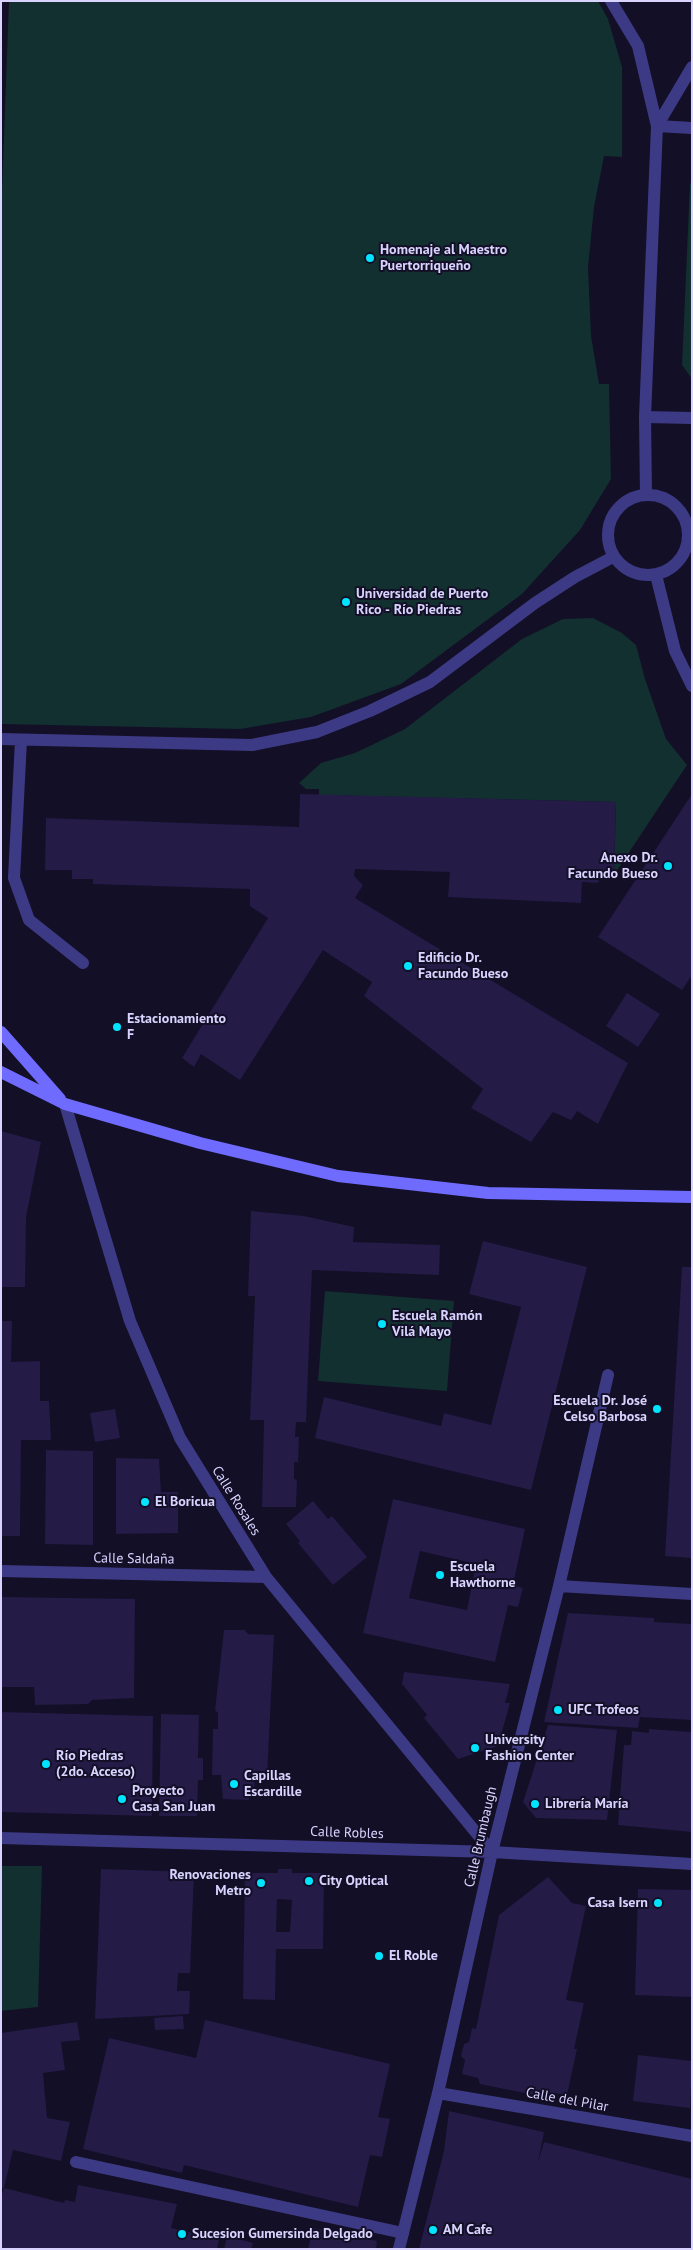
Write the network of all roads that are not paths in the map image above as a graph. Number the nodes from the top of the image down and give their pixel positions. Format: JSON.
{"nodes":[{"id":1,"x":611,"y":1,"type":"edge"},
{"id":2,"x":692,"y":67,"type":"edge"},
{"id":3,"x":657,"y":126,"type":"junction"},
{"id":4,"x":692,"y":128,"type":"edge"},
{"id":5,"x":645,"y":417,"type":"junction"},
{"id":6,"x":692,"y":418,"type":"edge"},
{"id":7,"x":646,"y":495,"type":"junction"},
{"id":8,"x":613,"y":557,"type":"junction"},
{"id":9,"x":656,"y":575,"type":"junction"},
{"id":10,"x":692,"y":686,"type":"edge"},
{"id":11,"x":1,"y":739,"type":"edge"},
{"id":12,"x":21,"y":740,"type":"junction"},
{"id":13,"x":83,"y":963,"type":"dead end"},
{"id":14,"x":1,"y":1032,"type":"edge"},
{"id":15,"x":1,"y":1072,"type":"edge"},
{"id":16,"x":65,"y":1104,"type":"junction"},
{"id":17,"x":692,"y":1197,"type":"edge"},
{"id":18,"x":608,"y":1375,"type":"dead end"},
{"id":19,"x":1,"y":1571,"type":"edge"},
{"id":20,"x":266,"y":1577,"type":"junction"},
{"id":21,"x":559,"y":1586,"type":"junction"},
{"id":22,"x":692,"y":1594,"type":"edge"},
{"id":23,"x":1,"y":1838,"type":"edge"},
{"id":24,"x":492,"y":1852,"type":"junction"},
{"id":25,"x":692,"y":1864,"type":"edge"},
{"id":26,"x":438,"y":2093,"type":"junction"},
{"id":27,"x":692,"y":2136,"type":"edge"},
{"id":28,"x":76,"y":2162,"type":"dead end"},
{"id":29,"x":403,"y":2234,"type":"junction"},
{"id":30,"x":399,"y":2249,"type":"edge"}],
"edges":[{"from":1,"to":3,"type":"street"},
{"from":2,"to":3,"type":"street"},
{"from":3,"to":4,"type":"street"},
{"from":3,"to":5,"type":"street"},
{"from":5,"to":6,"type":"street"},
{"from":5,"to":7,"type":"street"},
{"from":7,"to":8,"type":"street"},
{"from":7,"to":9,"type":"street"},
{"from":8,"to":9,"type":"street"},
{"from":8,"to":12,"type":"street"},
{"from":9,"to":10,"type":"street"},
{"from":11,"to":12,"type":"street"},
{"from":12,"to":13,"type":"street"},
{"from":14,"to":16,"type":"street"},
{"from":15,"to":16,"type":"street"},
{"from":16,"to":17,"type":"street"},
{"from":16,"to":20,"type":"street","name":"Calle Rosales"},
{"from":18,"to":21,"type":"street","name":"Calle Brumbaugh"},
{"from":19,"to":20,"type":"street","name":"Calle Saldaña"},
{"from":20,"to":24,"type":"street","name":"Calle Rosales"},
{"from":21,"to":22,"type":"street"},
{"from":21,"to":24,"type":"street","name":"Calle Brumbaugh"},
{"from":23,"to":24,"type":"street","name":"Calle Robles"},
{"from":24,"to":25,"type":"street","name":"Calle Robles"},
{"from":24,"to":26,"type":"street","name":"Calle Brumbaugh"},
{"from":26,"to":27,"type":"street","name":"Calle del Pilar"},
{"from":26,"to":29,"type":"street","name":"Calle Brumbaugh"},
{"from":28,"to":29,"type":"street"},
{"from":29,"to":30,"type":"street","name":"Calle Brumbaugh"}]}
